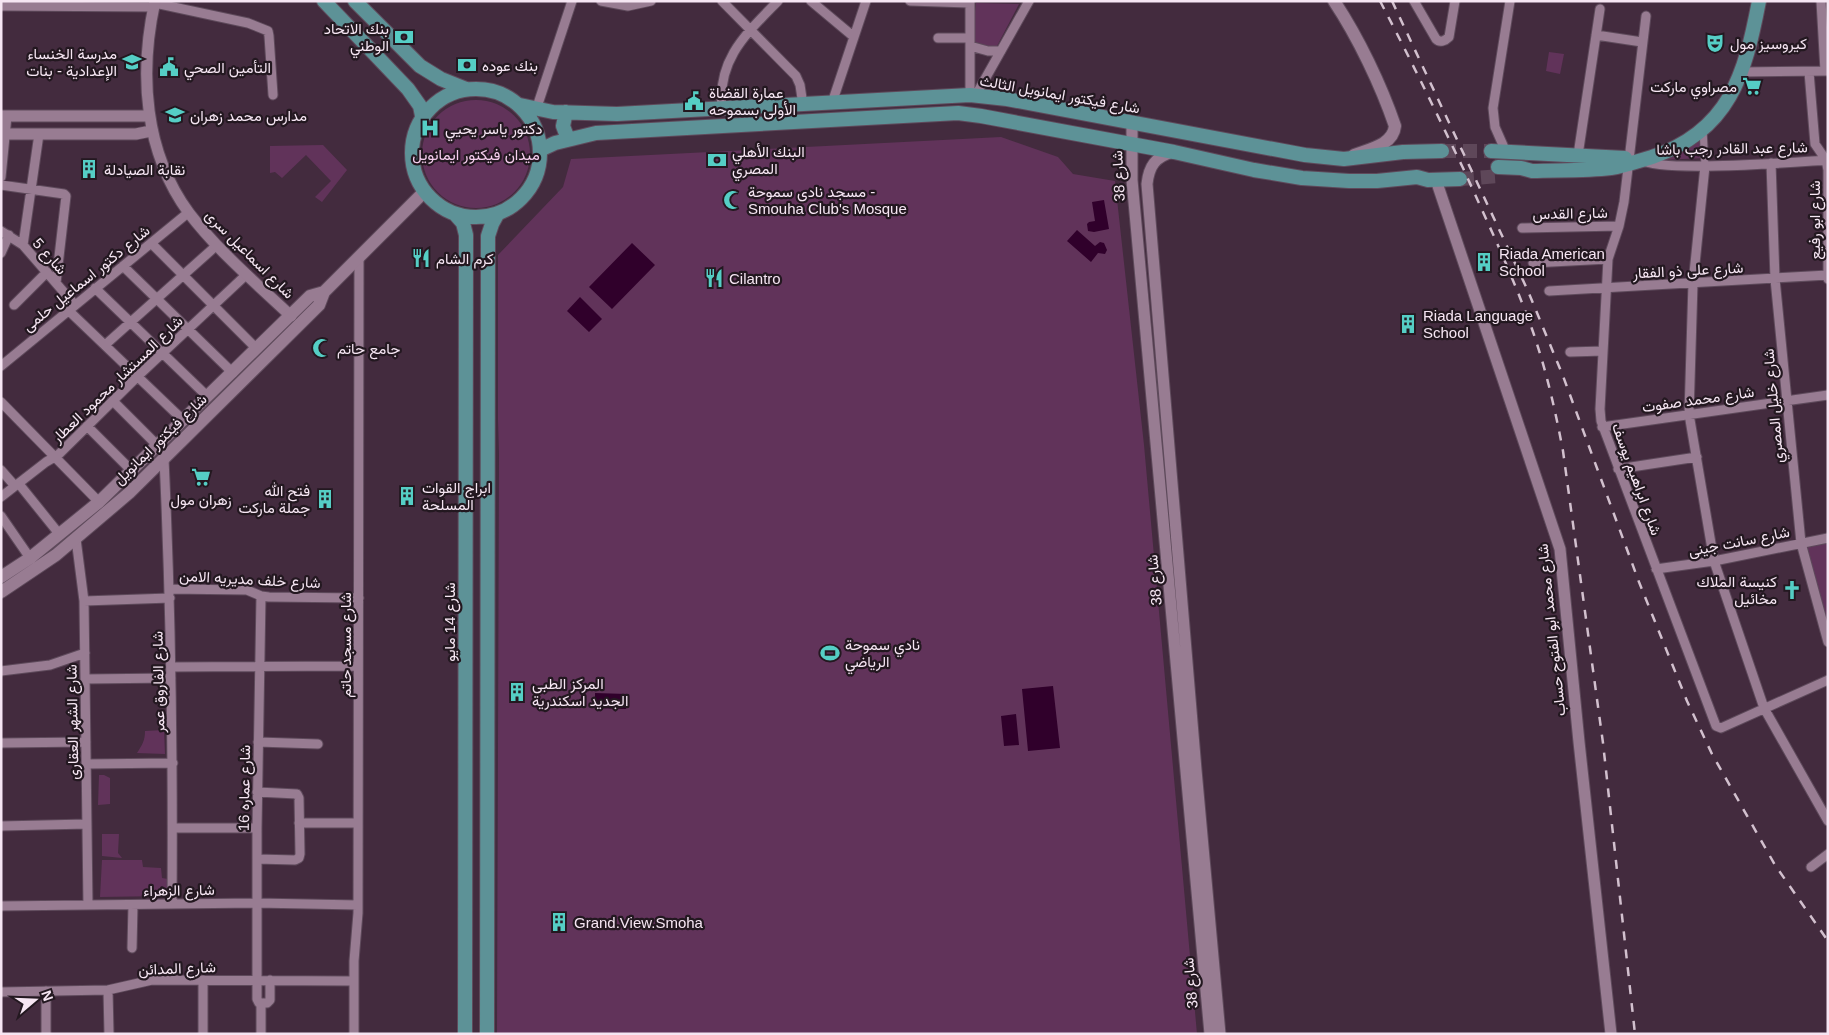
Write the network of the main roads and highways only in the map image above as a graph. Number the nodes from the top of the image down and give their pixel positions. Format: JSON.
{"nodes":[{"id":1,"x":324,"y":1,"type":"edge"},
{"id":2,"x":356,"y":1,"type":"edge"},
{"id":3,"x":1334,"y":1,"type":"edge"},
{"id":4,"x":1759,"y":1,"type":"edge"},
{"id":5,"x":415,"y":61,"type":"junction"},
{"id":6,"x":398,"y":78,"type":"junction"},
{"id":7,"x":466,"y":88,"type":"junction"},
{"id":8,"x":520,"y":105,"type":"junction"},
{"id":9,"x":566,"y":112,"type":"junction"},
{"id":10,"x":422,"y":116,"type":"junction"},
{"id":11,"x":568,"y":139,"type":"junction"},
{"id":12,"x":540,"y":150,"type":"junction"},
{"id":13,"x":1442,"y":151,"type":"tunnel mouth"},
{"id":14,"x":1491,"y":151,"type":"tunnel mouth"},
{"id":15,"x":1306,"y":155,"type":"junction"},
{"id":16,"x":1344,"y":159,"type":"junction"},
{"id":17,"x":1634,"y":160,"type":"junction"},
{"id":18,"x":1499,"y":172,"type":"tunnel mouth"},
{"id":19,"x":1417,"y":177,"type":"junction"},
{"id":20,"x":1302,"y":178,"type":"junction"},
{"id":21,"x":424,"y":192,"type":"junction"},
{"id":22,"x":498,"y":213,"type":"junction"},
{"id":23,"x":455,"y":214,"type":"junction"},
{"id":24,"x":324,"y":292,"type":"junction"},
{"id":25,"x":1,"y":577,"type":"edge"},
{"id":26,"x":465,"y":580,"type":"junction"},
{"id":27,"x":487,"y":582,"type":"junction"},
{"id":28,"x":1,"y":592,"type":"edge"},
{"id":29,"x":465,"y":1034,"type":"edge"},
{"id":30,"x":487,"y":1034,"type":"edge"}],
"edges":[{"from":1,"to":6,"type":"main road"},
{"from":2,"to":5,"type":"main road"},
{"from":3,"to":16,"type":"main road"},
{"from":4,"to":17,"type":"main road"},
{"from":5,"to":6,"type":"main road"},
{"from":5,"to":7,"type":"main road"},
{"from":6,"to":10,"type":"main road"},
{"from":7,"to":8,"type":"main road"},
{"from":7,"to":10,"type":"main road"},
{"from":8,"to":9,"type":"main road","name":"شارع فيكتور ايمانويل الثالث"},
{"from":8,"to":12,"type":"main road"},
{"from":9,"to":11,"type":"main road"},
{"from":9,"to":15,"type":"main road","name":"شارع فيكتور ايمانويل الثالث"},
{"from":10,"to":21,"type":"main road"},
{"from":11,"to":12,"type":"main road"},
{"from":11,"to":20,"type":"main road"},
{"from":12,"to":22,"type":"main road"},
{"from":13,"to":16,"type":"main road","name":"شارع فيكتور ايمانويل الثالث"},
{"from":14,"to":17,"type":"main road"},
{"from":15,"to":16,"type":"main road","name":"شارع فيكتور ايمانويل الثالث"},
{"from":15,"to":20,"type":"main road"},
{"from":17,"to":18,"type":"main road"},
{"from":19,"to":19,"type":"main road"},
{"from":19,"to":20,"type":"main road"},
{"from":21,"to":23,"type":"main road"},
{"from":21,"to":24,"type":"main road","name":"شارع فيكتور ايمانويل"},
{"from":22,"to":23,"type":"main road"},
{"from":22,"to":27,"type":"main road"},
{"from":23,"to":26,"type":"main road","name":"شارع 14 مايو"},
{"from":24,"to":25,"type":"main road","name":"شارع فيكتور ايمانويل"},
{"from":24,"to":28,"type":"main road","name":"شارع فيكتور ايمانويل"},
{"from":26,"to":27,"type":"main road"},
{"from":26,"to":29,"type":"main road","name":"شارع 14 مايو"},
{"from":27,"to":30,"type":"main road"}]}
